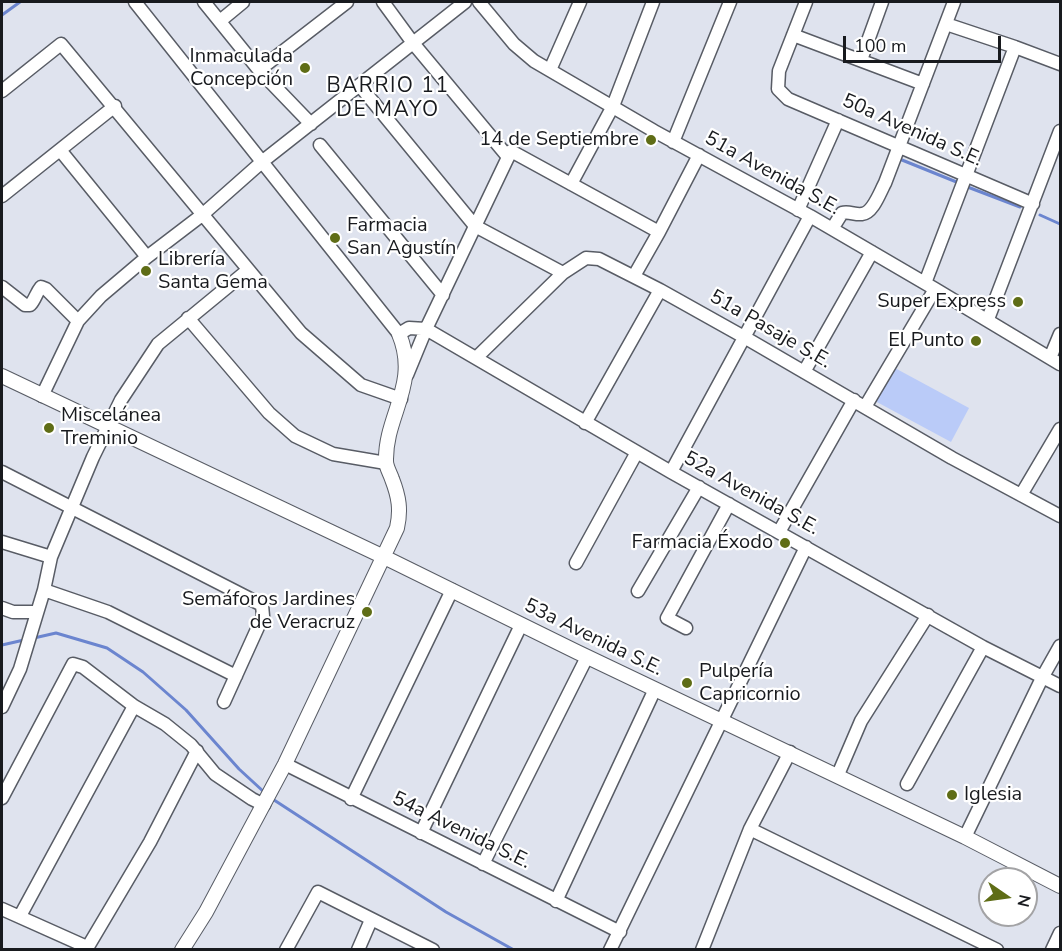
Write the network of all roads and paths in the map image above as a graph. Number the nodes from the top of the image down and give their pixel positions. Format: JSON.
{"nodes":[{"id":1,"x":135,"y":2,"type":"edge"},
{"id":2,"x":204,"y":2,"type":"edge"},
{"id":3,"x":243,"y":2,"type":"edge"},
{"id":4,"x":347,"y":2,"type":"edge"},
{"id":5,"x":383,"y":2,"type":"edge"},
{"id":6,"x":465,"y":2,"type":"edge"},
{"id":7,"x":479,"y":2,"type":"edge"},
{"id":8,"x":653,"y":2,"type":"edge"},
{"id":9,"x":730,"y":2,"type":"edge"},
{"id":10,"x":806,"y":2,"type":"edge"},
{"id":11,"x":882,"y":2,"type":"edge"},
{"id":12,"x":954,"y":2,"type":"edge"},
{"id":13,"x":576,"y":4,"type":"edge"},
{"id":14,"x":220,"y":21,"type":"junction"},
{"id":15,"x":946,"y":24,"type":"junction"},
{"id":16,"x":793,"y":35,"type":"junction"},
{"id":17,"x":413,"y":42,"type":"junction"},
{"id":18,"x":1016,"y":47,"type":"junction"},
{"id":19,"x":861,"y":60,"type":"junction"},
{"id":20,"x":1060,"y":64,"type":"edge"},
{"id":21,"x":260,"y":70,"type":"junction"},
{"id":22,"x":550,"y":70,"type":"junction"},
{"id":23,"x":923,"y":84,"type":"junction"},
{"id":24,"x":360,"y":86,"type":"junction"},
{"id":25,"x":2,"y":91,"type":"edge"},
{"id":26,"x":115,"y":106,"type":"junction"},
{"id":27,"x":613,"y":106,"type":"junction"},
{"id":28,"x":838,"y":120,"type":"junction"},
{"id":29,"x":311,"y":124,"type":"junction"},
{"id":30,"x":1060,"y":134,"type":"edge"},
{"id":31,"x":674,"y":142,"type":"junction"},
{"id":32,"x":320,"y":145,"type":"dead end"},
{"id":33,"x":899,"y":146,"type":"junction"},
{"id":34,"x":60,"y":150,"type":"junction"},
{"id":35,"x":699,"y":155,"type":"junction"},
{"id":36,"x":508,"y":157,"type":"junction"},
{"id":37,"x":263,"y":161,"type":"junction"},
{"id":38,"x":964,"y":182,"type":"junction"},
{"id":39,"x":571,"y":184,"type":"junction"},
{"id":40,"x":2,"y":196,"type":"edge"},
{"id":41,"x":1033,"y":204,"type":"junction"},
{"id":42,"x":798,"y":210,"type":"junction"},
{"id":43,"x":202,"y":215,"type":"junction"},
{"id":44,"x":810,"y":216,"type":"junction"},
{"id":45,"x":475,"y":226,"type":"junction"},
{"id":46,"x":832,"y":229,"type":"junction"},
{"id":47,"x":659,"y":232,"type":"junction"},
{"id":48,"x":872,"y":252,"type":"junction"},
{"id":49,"x":147,"y":257,"type":"junction"},
{"id":50,"x":248,"y":270,"type":"junction"},
{"id":51,"x":563,"y":273,"type":"junction"},
{"id":52,"x":634,"y":276,"type":"junction"},
{"id":53,"x":930,"y":286,"type":"junction"},
{"id":54,"x":2,"y":287,"type":"edge"},
{"id":55,"x":660,"y":290,"type":"junction"},
{"id":56,"x":443,"y":295,"type":"junction"},
{"id":57,"x":188,"y":318,"type":"junction"},
{"id":58,"x":988,"y":319,"type":"junction"},
{"id":59,"x":78,"y":321,"type":"junction"},
{"id":60,"x":426,"y":329,"type":"junction"},
{"id":61,"x":399,"y":334,"type":"junction"},
{"id":62,"x":1060,"y":334,"type":"edge"},
{"id":63,"x":744,"y":337,"type":"junction"},
{"id":64,"x":477,"y":357,"type":"junction"},
{"id":65,"x":1055,"y":361,"type":"edge"},
{"id":66,"x":804,"y":372,"type":"junction"},
{"id":67,"x":2,"y":376,"type":"edge"},
{"id":68,"x":406,"y":376,"type":"junction"},
{"id":69,"x":42,"y":396,"type":"junction"},
{"id":70,"x":401,"y":399,"type":"junction"},
{"id":71,"x":854,"y":400,"type":"junction"},
{"id":72,"x":866,"y":407,"type":"junction"},
{"id":73,"x":585,"y":423,"type":"junction"},
{"id":74,"x":108,"y":427,"type":"junction"},
{"id":75,"x":1060,"y":429,"type":"edge"},
{"id":76,"x":637,"y":452,"type":"junction"},
{"id":77,"x":386,"y":463,"type":"junction"},
{"id":78,"x":2,"y":472,"type":"edge"},
{"id":79,"x":671,"y":472,"type":"junction"},
{"id":80,"x":699,"y":487,"type":"junction"},
{"id":81,"x":1021,"y":495,"type":"junction"},
{"id":82,"x":729,"y":504,"type":"junction"},
{"id":83,"x":72,"y":508,"type":"junction"},
{"id":84,"x":1060,"y":516,"type":"edge"},
{"id":85,"x":779,"y":532,"type":"junction"},
{"id":86,"x":2,"y":542,"type":"edge"},
{"id":87,"x":806,"y":547,"type":"junction"},
{"id":88,"x":51,"y":557,"type":"junction"},
{"id":89,"x":384,"y":557,"type":"junction"},
{"id":90,"x":576,"y":563,"type":"dead end"},
{"id":91,"x":44,"y":590,"type":"junction"},
{"id":92,"x":452,"y":590,"type":"junction"},
{"id":93,"x":638,"y":591,"type":"dead end"},
{"id":94,"x":2,"y":608,"type":"edge"},
{"id":95,"x":36,"y":615,"type":"junction"},
{"id":96,"x":928,"y":615,"type":"junction"},
{"id":97,"x":521,"y":625,"type":"junction"},
{"id":98,"x":686,"y":628,"type":"dead end"},
{"id":99,"x":1060,"y":646,"type":"edge"},
{"id":100,"x":983,"y":647,"type":"junction"},
{"id":101,"x":587,"y":657,"type":"junction"},
{"id":102,"x":236,"y":675,"type":"junction"},
{"id":103,"x":1042,"y":678,"type":"junction"},
{"id":104,"x":1060,"y":686,"type":"edge"},
{"id":105,"x":655,"y":689,"type":"junction"},
{"id":106,"x":224,"y":702,"type":"dead end"},
{"id":107,"x":134,"y":706,"type":"junction"},
{"id":108,"x":2,"y":707,"type":"edge"},
{"id":109,"x":722,"y":720,"type":"junction"},
{"id":110,"x":197,"y":751,"type":"junction"},
{"id":111,"x":790,"y":752,"type":"junction"},
{"id":112,"x":285,"y":764,"type":"junction"},
{"id":113,"x":840,"y":770,"type":"dead end"},
{"id":114,"x":907,"y":784,"type":"dead end"},
{"id":115,"x":2,"y":798,"type":"edge"},
{"id":116,"x":267,"y":799,"type":"junction"},
{"id":117,"x":351,"y":799,"type":"junction"},
{"id":118,"x":750,"y":829,"type":"junction"},
{"id":119,"x":421,"y":833,"type":"junction"},
{"id":120,"x":965,"y":837,"type":"junction"},
{"id":121,"x":483,"y":864,"type":"junction"},
{"id":122,"x":1060,"y":886,"type":"edge"},
{"id":123,"x":556,"y":901,"type":"junction"},
{"id":124,"x":2,"y":909,"type":"edge"},
{"id":125,"x":20,"y":916,"type":"junction"},
{"id":126,"x":372,"y":920,"type":"junction"},
{"id":127,"x":620,"y":932,"type":"junction"},
{"id":128,"x":1060,"y":933,"type":"edge"},
{"id":129,"x":87,"y":948,"type":"edge"},
{"id":130,"x":183,"y":950,"type":"edge"},
{"id":131,"x":286,"y":950,"type":"edge"},
{"id":132,"x":358,"y":950,"type":"edge"},
{"id":133,"x":433,"y":950,"type":"edge"},
{"id":134,"x":610,"y":950,"type":"edge"},
{"id":135,"x":702,"y":950,"type":"edge"},
{"id":136,"x":997,"y":950,"type":"edge"},
{"id":137,"x":1052,"y":950,"type":"edge"}],
"edges":[{"from":1,"to":37,"type":"street"},
{"from":2,"to":14,"type":"street"},
{"from":3,"to":14,"type":"street"},
{"from":4,"to":21,"type":"street"},
{"from":5,"to":17,"type":"street"},
{"from":6,"to":17,"type":"street"},
{"from":7,"to":22,"type":"street","name":"51a Avenida S.E."},
{"from":8,"to":27,"type":"street"},
{"from":9,"to":31,"type":"street"},
{"from":10,"to":16,"type":"street"},
{"from":11,"to":19,"type":"street"},
{"from":12,"to":15,"type":"street"},
{"from":13,"to":22,"type":"street"},
{"from":14,"to":21,"type":"street"},
{"from":15,"to":18,"type":"street"},
{"from":15,"to":23,"type":"street"},
{"from":16,"to":19,"type":"street"},
{"from":16,"to":28,"type":"street","name":"50a Avenida S.E."},
{"from":17,"to":24,"type":"street"},
{"from":17,"to":36,"type":"street"},
{"from":18,"to":20,"type":"street"},
{"from":18,"to":38,"type":"street"},
{"from":19,"to":23,"type":"street"},
{"from":21,"to":29,"type":"street"},
{"from":22,"to":27,"type":"street","name":"51a Avenida S.E."},
{"from":23,"to":33,"type":"street"},
{"from":24,"to":29,"type":"street"},
{"from":24,"to":45,"type":"street"},
{"from":25,"to":26,"type":"street"},
{"from":26,"to":34,"type":"street"},
{"from":26,"to":43,"type":"street"},
{"from":27,"to":31,"type":"street","name":"51a Avenida S.E."},
{"from":27,"to":39,"type":"street"},
{"from":28,"to":33,"type":"street","name":"50a Avenida S.E."},
{"from":28,"to":42,"type":"street"},
{"from":29,"to":37,"type":"street"},
{"from":30,"to":41,"type":"street"},
{"from":31,"to":35,"type":"street","name":"51a Avenida S.E."},
{"from":32,"to":56,"type":"street"},
{"from":33,"to":38,"type":"street","name":"50a Avenida S.E."},
{"from":33,"to":46,"type":"street"},
{"from":34,"to":40,"type":"street"},
{"from":34,"to":49,"type":"street"},
{"from":35,"to":42,"type":"street","name":"51a Avenida S.E."},
{"from":35,"to":47,"type":"street"},
{"from":36,"to":39,"type":"street"},
{"from":36,"to":45,"type":"street"},
{"from":37,"to":43,"type":"street"},
{"from":37,"to":61,"type":"street"},
{"from":38,"to":41,"type":"street","name":"50a Avenida S.E."},
{"from":38,"to":53,"type":"street"},
{"from":39,"to":47,"type":"street"},
{"from":41,"to":58,"type":"street"},
{"from":42,"to":44,"type":"street","name":"51a Avenida S.E."},
{"from":43,"to":49,"type":"street"},
{"from":43,"to":50,"type":"street"},
{"from":44,"to":46,"type":"street","name":"51a Avenida S.E."},
{"from":44,"to":63,"type":"street"},
{"from":45,"to":51,"type":"street"},
{"from":45,"to":56,"type":"street"},
{"from":46,"to":48,"type":"street","name":"51a Avenida S.E."},
{"from":47,"to":52,"type":"street"},
{"from":48,"to":53,"type":"street","name":"51a Avenida S.E."},
{"from":48,"to":66,"type":"street"},
{"from":49,"to":59,"type":"street"},
{"from":50,"to":57,"type":"street"},
{"from":50,"to":70,"type":"street"},
{"from":51,"to":52,"type":"street","name":"51a Pasaje S.E."},
{"from":51,"to":64,"type":"street","name":"51a Pasaje S.E."},
{"from":52,"to":55,"type":"street","name":"51a Pasaje S.E."},
{"from":53,"to":58,"type":"street","name":"51a Avenida S.E."},
{"from":53,"to":72,"type":"street"},
{"from":54,"to":59,"type":"street"},
{"from":55,"to":63,"type":"street","name":"51a Pasaje S.E."},
{"from":55,"to":73,"type":"street"},
{"from":56,"to":60,"type":"street"},
{"from":57,"to":74,"type":"street"},
{"from":57,"to":77,"type":"street"},
{"from":58,"to":65,"type":"street","name":"51a Avenida S.E."},
{"from":59,"to":69,"type":"street"},
{"from":60,"to":61,"type":"street"},
{"from":60,"to":64,"type":"street","name":"52a Avenida S.E."},
{"from":60,"to":68,"type":"street"},
{"from":61,"to":68,"type":"street"},
{"from":62,"to":65,"type":"street"},
{"from":63,"to":66,"type":"street","name":"51a Pasaje S.E."},
{"from":63,"to":79,"type":"street"},
{"from":64,"to":73,"type":"street","name":"52a Avenida S.E."},
{"from":66,"to":71,"type":"street","name":"51a Pasaje S.E."},
{"from":67,"to":69,"type":"street","name":"53a Avenida S.E."},
{"from":68,"to":70,"type":"street"},
{"from":69,"to":74,"type":"street","name":"53a Avenida S.E."},
{"from":70,"to":77,"type":"street"},
{"from":71,"to":72,"type":"street","name":"51a Pasaje S.E."},
{"from":71,"to":85,"type":"street"},
{"from":72,"to":81,"type":"street","name":"51a Pasaje S.E."},
{"from":73,"to":76,"type":"street","name":"52a Avenida S.E."},
{"from":74,"to":83,"type":"street"},
{"from":74,"to":89,"type":"street","name":"53a Avenida S.E."},
{"from":75,"to":81,"type":"street"},
{"from":76,"to":79,"type":"street","name":"52a Avenida S.E."},
{"from":76,"to":90,"type":"street"},
{"from":77,"to":89,"type":"street"},
{"from":78,"to":83,"type":"street"},
{"from":79,"to":80,"type":"street","name":"52a Avenida S.E."},
{"from":80,"to":82,"type":"street","name":"52a Avenida S.E."},
{"from":80,"to":93,"type":"street"},
{"from":81,"to":84,"type":"street","name":"51a Pasaje S.E."},
{"from":82,"to":85,"type":"street","name":"52a Avenida S.E."},
{"from":82,"to":98,"type":"street"},
{"from":83,"to":88,"type":"street"},
{"from":83,"to":102,"type":"street"},
{"from":85,"to":87,"type":"street","name":"52a Avenida S.E."},
{"from":86,"to":88,"type":"street"},
{"from":87,"to":96,"type":"street","name":"52a Avenida S.E."},
{"from":87,"to":109,"type":"street"},
{"from":88,"to":91,"type":"street"},
{"from":89,"to":92,"type":"street","name":"53a Avenida S.E."},
{"from":89,"to":112,"type":"street"},
{"from":91,"to":95,"type":"street"},
{"from":91,"to":102,"type":"street"},
{"from":92,"to":97,"type":"street","name":"53a Avenida S.E."},
{"from":92,"to":117,"type":"street"},
{"from":94,"to":95,"type":"street"},
{"from":95,"to":108,"type":"street"},
{"from":96,"to":100,"type":"street","name":"52a Avenida S.E."},
{"from":96,"to":113,"type":"street"},
{"from":97,"to":101,"type":"street","name":"53a Avenida S.E."},
{"from":97,"to":119,"type":"street"},
{"from":99,"to":103,"type":"street"},
{"from":100,"to":103,"type":"street","name":"52a Avenida S.E."},
{"from":100,"to":114,"type":"street"},
{"from":101,"to":105,"type":"street","name":"53a Avenida S.E."},
{"from":101,"to":121,"type":"street"},
{"from":102,"to":106,"type":"street"},
{"from":103,"to":104,"type":"street","name":"52a Avenida S.E."},
{"from":103,"to":120,"type":"street"},
{"from":105,"to":109,"type":"street","name":"53a Avenida S.E."},
{"from":105,"to":123,"type":"street"},
{"from":107,"to":110,"type":"street"},
{"from":107,"to":115,"type":"street"},
{"from":107,"to":125,"type":"street"},
{"from":109,"to":111,"type":"street","name":"53a Avenida S.E."},
{"from":109,"to":127,"type":"street"},
{"from":110,"to":116,"type":"street"},
{"from":110,"to":129,"type":"street"},
{"from":111,"to":118,"type":"street"},
{"from":111,"to":120,"type":"street","name":"53a Avenida S.E."},
{"from":112,"to":116,"type":"street"},
{"from":112,"to":117,"type":"street","name":"54a Avenida S.E."},
{"from":116,"to":130,"type":"street"},
{"from":117,"to":119,"type":"street","name":"54a Avenida S.E."},
{"from":118,"to":135,"type":"street"},
{"from":118,"to":136,"type":"street"},
{"from":119,"to":121,"type":"street","name":"54a Avenida S.E."},
{"from":120,"to":122,"type":"street","name":"53a Avenida S.E."},
{"from":121,"to":123,"type":"street","name":"54a Avenida S.E."},
{"from":123,"to":127,"type":"street","name":"54a Avenida S.E."},
{"from":124,"to":125,"type":"street"},
{"from":125,"to":129,"type":"street"},
{"from":126,"to":131,"type":"street"},
{"from":126,"to":132,"type":"street"},
{"from":126,"to":133,"type":"street"},
{"from":127,"to":134,"type":"street"},
{"from":128,"to":137,"type":"street"}]}
